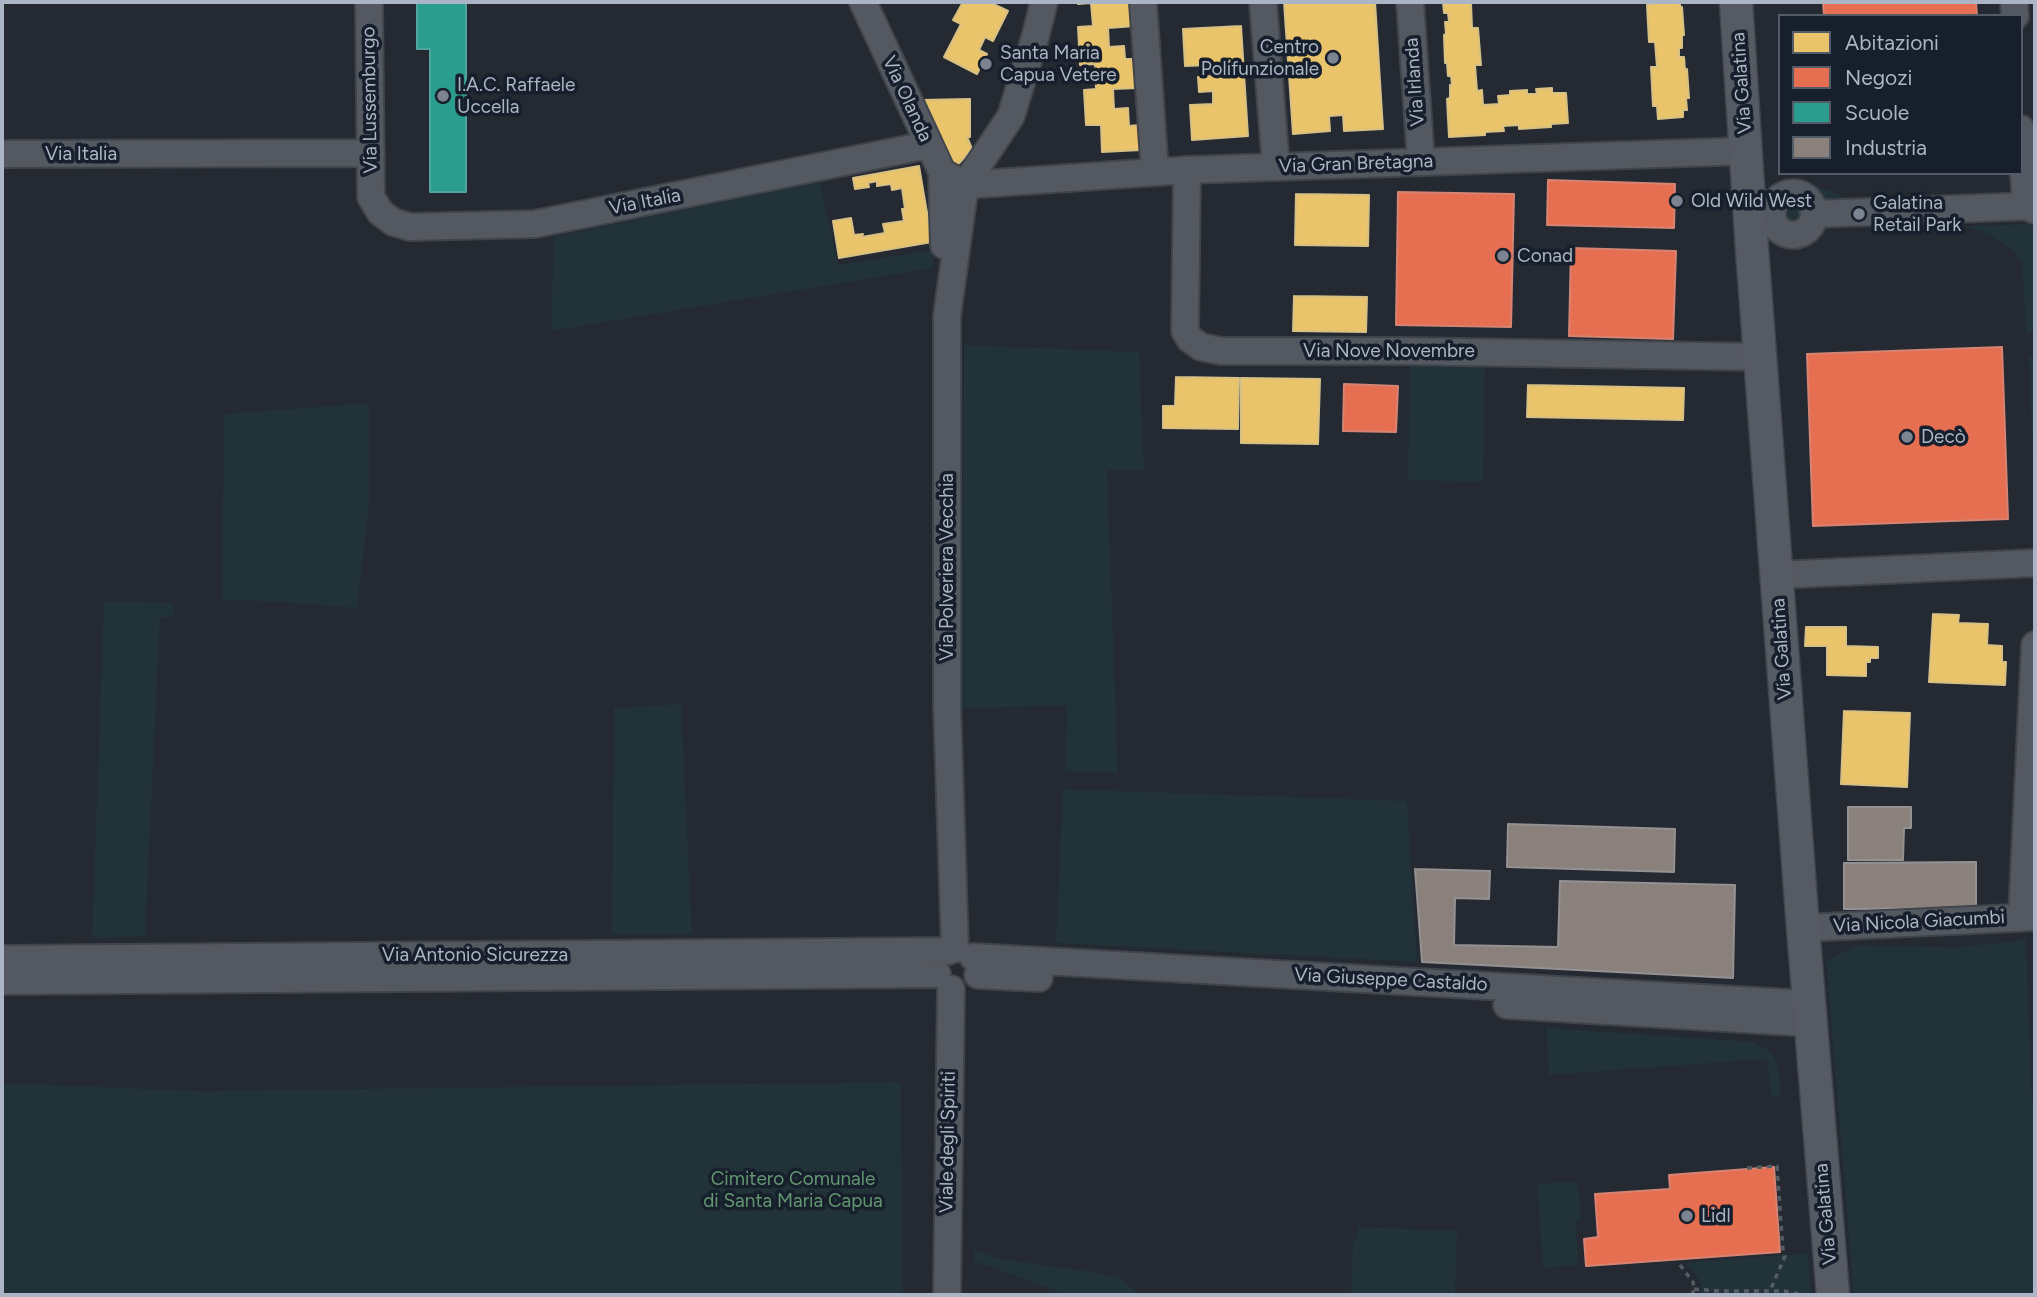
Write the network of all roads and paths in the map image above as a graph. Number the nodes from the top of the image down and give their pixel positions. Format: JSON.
{"nodes":[{"id":1,"x":369,"y":2,"type":"edge"},
{"id":2,"x":863,"y":2,"type":"edge"},
{"id":3,"x":1044,"y":2,"type":"edge"},
{"id":4,"x":1143,"y":2,"type":"edge"},
{"id":5,"x":1263,"y":2,"type":"edge"},
{"id":6,"x":1410,"y":2,"type":"edge"},
{"id":7,"x":1736,"y":2,"type":"edge"},
{"id":8,"x":996,"y":139,"type":"junction"},
{"id":9,"x":2023,"y":143,"type":"edge"},
{"id":10,"x":928,"y":145,"type":"junction"},
{"id":11,"x":1746,"y":151,"type":"junction"},
{"id":12,"x":371,"y":153,"type":"junction"},
{"id":13,"x":2,"y":154,"type":"edge"},
{"id":14,"x":1421,"y":162,"type":"junction"},
{"id":15,"x":1276,"y":167,"type":"junction"},
{"id":16,"x":1187,"y":170,"type":"junction"},
{"id":17,"x":942,"y":172,"type":"junction"},
{"id":18,"x":1154,"y":172,"type":"junction"},
{"id":19,"x":1027,"y":181,"type":"junction"},
{"id":20,"x":1748,"y":183,"type":"junction"},
{"id":21,"x":965,"y":185,"type":"junction"},
{"id":22,"x":1782,"y":196,"type":"junction"},
{"id":23,"x":370,"y":197,"type":"joint"},
{"id":24,"x":2032,"y":207,"type":"edge"},
{"id":25,"x":1815,"y":214,"type":"junction"},
{"id":26,"x":1782,"y":233,"type":"junction"},
{"id":27,"x":1752,"y":249,"type":"junction"},
{"id":28,"x":947,"y":316,"type":"junction"},
{"id":29,"x":1761,"y":357,"type":"junction"},
{"id":30,"x":2035,"y":563,"type":"edge"},
{"id":31,"x":1777,"y":575,"type":"junction"},
{"id":32,"x":2035,"y":645,"type":"edge"},
{"id":33,"x":2032,"y":759,"type":"edge"},
{"id":34,"x":2029,"y":917,"type":"edge"},
{"id":35,"x":1803,"y":928,"type":"junction"},
{"id":36,"x":2,"y":959,"type":"edge"},
{"id":37,"x":957,"y":966,"type":"junction"},
{"id":38,"x":2,"y":981,"type":"edge"},
{"id":39,"x":1810,"y":1013,"type":"junction"},
{"id":40,"x":1747,"y":1168,"type":"dead end"},
{"id":41,"x":1680,"y":1265,"type":"dead end"},
{"id":42,"x":1694,"y":1289,"type":"junction"},
{"id":43,"x":1770,"y":1291,"type":"junction"},
{"id":44,"x":947,"y":1295,"type":"edge"},
{"id":45,"x":1692,"y":1295,"type":"edge"},
{"id":46,"x":1803,"y":1295,"type":"edge"},
{"id":47,"x":1833,"y":1295,"type":"edge"}],
"edges":[{"from":1,"to":12,"type":"street","name":"Via Lussemburgo"},
{"from":2,"to":10,"type":"street","name":"Via Olanda"},
{"from":3,"to":8,"type":"street"},
{"from":4,"to":18,"type":"street"},
{"from":5,"to":15,"type":"street"},
{"from":6,"to":14,"type":"street","name":"Via Irlanda"},
{"from":7,"to":11,"type":"main road","name":"Via Galatina"},
{"from":8,"to":19,"type":"street"},
{"from":8,"to":21,"type":"street"},
{"from":9,"to":24,"type":"street"},
{"from":10,"to":17,"type":"street","name":"Via Olanda"},
{"from":10,"to":23,"type":"street","name":"Via Italia"},
{"from":11,"to":14,"type":"street","name":"Via Gran Bretagna"},
{"from":11,"to":20,"type":"main road","name":"Via Galatina"},
{"from":12,"to":13,"type":"street","name":"Via Italia"},
{"from":12,"to":23,"type":"street","name":"Via Lussemburgo"},
{"from":14,"to":15,"type":"street","name":"Via Gran Bretagna"},
{"from":15,"to":16,"type":"street","name":"Via Gran Bretagna"},
{"from":16,"to":18,"type":"street","name":"Via Gran Bretagna"},
{"from":16,"to":29,"type":"street","name":"Via Nove Novembre"},
{"from":17,"to":21,"type":"street"},
{"from":17,"to":28,"type":"street"},
{"from":18,"to":19,"type":"street","name":"Via Gran Bretagna"},
{"from":19,"to":21,"type":"street","name":"Via Gran Bretagna"},
{"from":20,"to":22,"type":"street"},
{"from":20,"to":27,"type":"main road","name":"Via Galatina"},
{"from":21,"to":28,"type":"street","name":"Via Polveriera Vecchia"},
{"from":22,"to":25,"type":"street"},
{"from":22,"to":26,"type":"street"},
{"from":24,"to":25,"type":"street"},
{"from":25,"to":26,"type":"street"},
{"from":26,"to":27,"type":"street"},
{"from":27,"to":29,"type":"main road","name":"Via Galatina"},
{"from":28,"to":37,"type":"street","name":"Via Polveriera Vecchia"},
{"from":29,"to":31,"type":"main road","name":"Via Galatina"},
{"from":30,"to":31,"type":"street"},
{"from":31,"to":35,"type":"main road","name":"Via Galatina"},
{"from":32,"to":33,"type":"street"},
{"from":33,"to":34,"type":"street"},
{"from":34,"to":35,"type":"street","name":"Via Nicola Giacumbi"},
{"from":35,"to":39,"type":"main road","name":"Via Galatina"},
{"from":36,"to":37,"type":"street","name":"Via Antonio Sicurezza"},
{"from":37,"to":38,"type":"street","name":"Via Antonio Sicurezza"},
{"from":37,"to":39,"type":"street","name":"Via Giuseppe Castaldo"},
{"from":37,"to":44,"type":"street","name":"Viale degli Spiriti"},
{"from":39,"to":47,"type":"main road","name":"Via Galatina"},
{"from":40,"to":43,"type":"path"},
{"from":41,"to":42,"type":"path"},
{"from":42,"to":43,"type":"path"},
{"from":42,"to":45,"type":"path"},
{"from":43,"to":46,"type":"path"}]}
